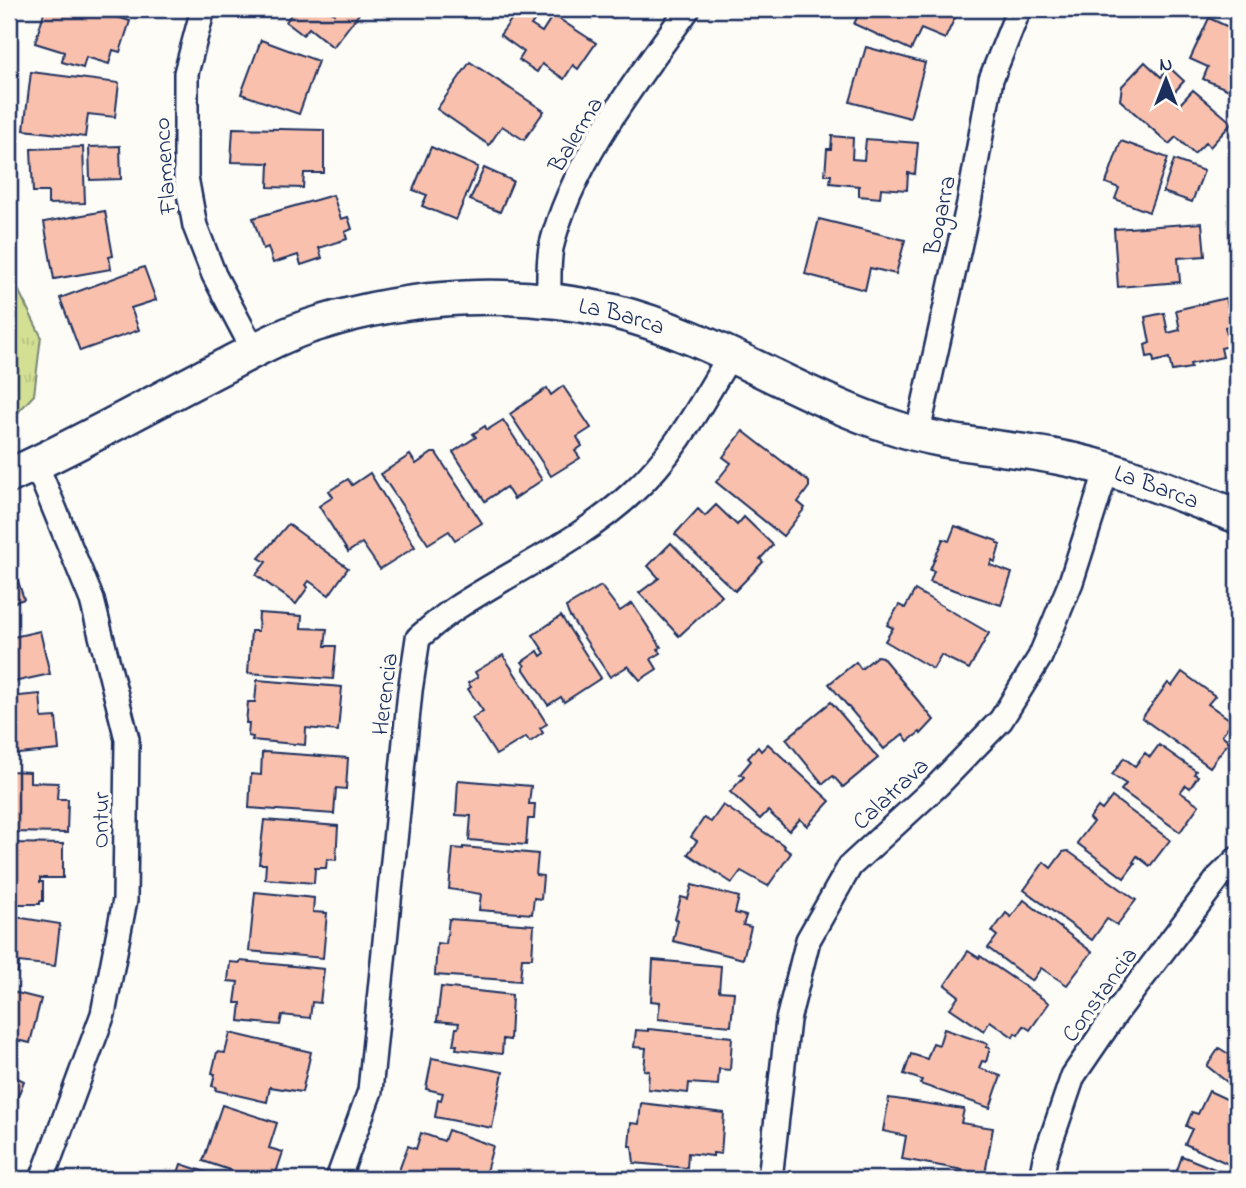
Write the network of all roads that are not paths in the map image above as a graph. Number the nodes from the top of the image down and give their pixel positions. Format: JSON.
{"nodes":[{"id":1,"x":203,"y":9,"type":"edge"},
{"id":2,"x":688,"y":9,"type":"edge"},
{"id":3,"x":1019,"y":9,"type":"edge"},
{"id":4,"x":549,"y":302,"type":"junction"},
{"id":5,"x":254,"y":351,"type":"junction"},
{"id":6,"x":731,"y":354,"type":"junction"},
{"id":7,"x":917,"y":436,"type":"junction"},
{"id":8,"x":1108,"y":468,"type":"junction"},
{"id":9,"x":22,"y":470,"type":"edge"},
{"id":10,"x":1237,"y":516,"type":"edge"},
{"id":11,"x":1237,"y":859,"type":"edge"},
{"id":12,"x":42,"y":1179,"type":"edge"},
{"id":13,"x":338,"y":1179,"type":"edge"},
{"id":14,"x":770,"y":1179,"type":"edge"},
{"id":15,"x":1041,"y":1179,"type":"edge"}],
"edges":[{"from":1,"to":5,"type":"street","name":"Flamenco"},
{"from":2,"to":4,"type":"street","name":"Balerma"},
{"from":3,"to":7,"type":"street","name":"Bogarra"},
{"from":4,"to":5,"type":"street","name":"La Barca"},
{"from":4,"to":6,"type":"street","name":"La Barca"},
{"from":5,"to":9,"type":"street","name":"La Barca"},
{"from":6,"to":7,"type":"street","name":"La Barca"},
{"from":6,"to":13,"type":"street","name":"Herencia"},
{"from":7,"to":8,"type":"street","name":"La Barca"},
{"from":8,"to":10,"type":"street","name":"La Barca"},
{"from":8,"to":14,"type":"street","name":"Calatrava"},
{"from":9,"to":12,"type":"street","name":"Ontur"},
{"from":11,"to":15,"type":"street","name":"Constancia"}]}
